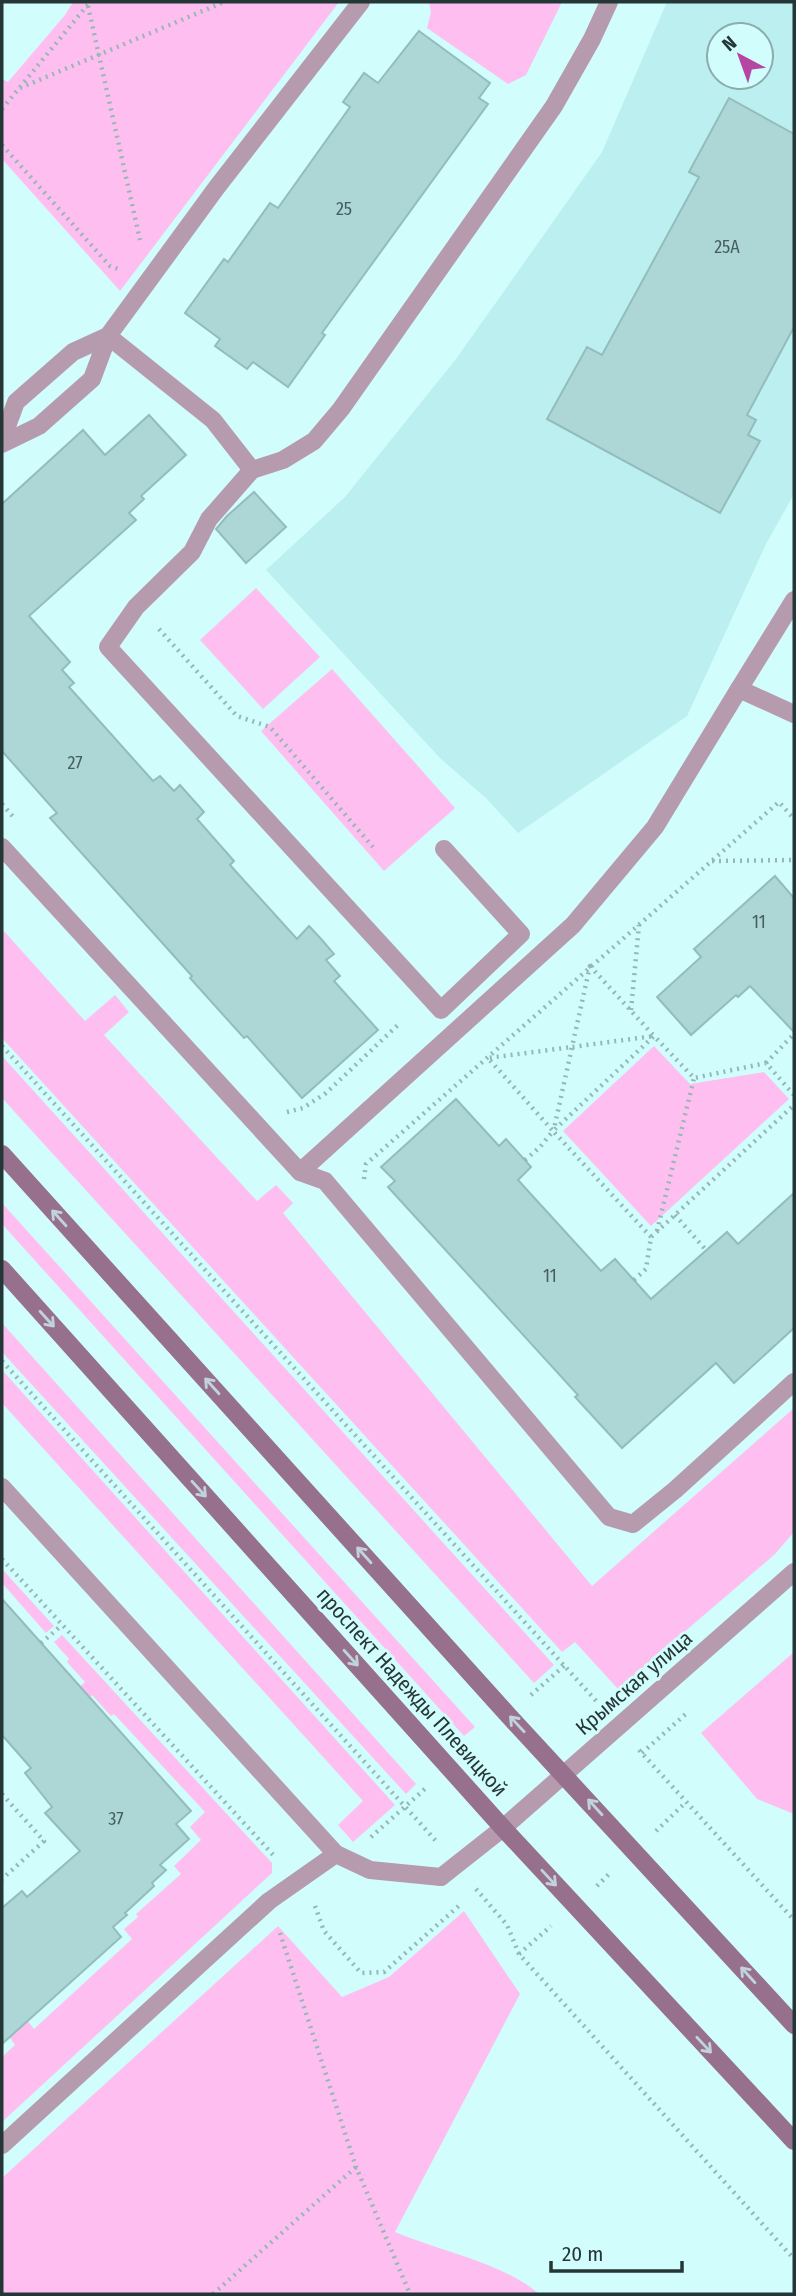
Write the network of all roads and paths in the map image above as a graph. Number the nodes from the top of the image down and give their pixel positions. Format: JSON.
{"nodes":[{"id":1,"x":224,"y":2,"type":"edge"},
{"id":2,"x":361,"y":2,"type":"edge"},
{"id":3,"x":608,"y":2,"type":"edge"},
{"id":4,"x":89,"y":4,"type":"edge"},
{"id":5,"x":99,"y":56,"type":"junction"},
{"id":6,"x":20,"y":88,"type":"junction"},
{"id":7,"x":2,"y":109,"type":"edge"},
{"id":8,"x":2,"y":145,"type":"edge"},
{"id":9,"x":143,"y":251,"type":"dead end"},
{"id":10,"x":110,"y":266,"type":"dead end"},
{"id":11,"x":108,"y":336,"type":"junction"},
{"id":12,"x":2,"y":442,"type":"edge"},
{"id":13,"x":252,"y":470,"type":"junction"},
{"id":14,"x":794,"y":600,"type":"edge"},
{"id":15,"x":136,"y":607,"type":"junction"},
{"id":16,"x":739,"y":689,"type":"junction"},
{"id":17,"x":794,"y":714,"type":"edge"},
{"id":18,"x":794,"y":818,"type":"edge"},
{"id":19,"x":2,"y":847,"type":"edge"},
{"id":20,"x":373,"y":847,"type":"dead end"},
{"id":21,"x":444,"y":849,"type":"dead end"},
{"id":22,"x":794,"y":860,"type":"edge"},
{"id":23,"x":711,"y":861,"type":"junction"},
{"id":24,"x":639,"y":923,"type":"junction"},
{"id":25,"x":590,"y":966,"type":"junction"},
{"id":26,"x":631,"y":1011,"type":"junction"},
{"id":27,"x":400,"y":1023,"type":"dead end"},
{"id":28,"x":794,"y":1034,"type":"edge"},
{"id":29,"x":654,"y":1036,"type":"junction"},
{"id":30,"x":2,"y":1046,"type":"edge"},
{"id":31,"x":572,"y":1047,"type":"junction"},
{"id":32,"x":488,"y":1058,"type":"junction"},
{"id":33,"x":766,"y":1063,"type":"junction"},
{"id":34,"x":694,"y":1078,"type":"junction"},
{"id":35,"x":794,"y":1095,"type":"edge"},
{"id":36,"x":794,"y":1105,"type":"edge"},
{"id":37,"x":277,"y":1107,"type":"dead end"},
{"id":38,"x":553,"y":1131,"type":"junction"},
{"id":39,"x":2,"y":1154,"type":"edge"},
{"id":40,"x":525,"y":1160,"type":"dead end"},
{"id":41,"x":300,"y":1172,"type":"junction"},
{"id":42,"x":364,"y":1189,"type":"dead end"},
{"id":43,"x":675,"y":1215,"type":"junction"},
{"id":44,"x":656,"y":1232,"type":"junction"},
{"id":45,"x":651,"y":1237,"type":"junction"},
{"id":46,"x":706,"y":1250,"type":"dead end"},
{"id":47,"x":2,"y":1269,"type":"edge"},
{"id":48,"x":634,"y":1280,"type":"dead end"},
{"id":49,"x":2,"y":1361,"type":"edge"},
{"id":50,"x":794,"y":1382,"type":"edge"},
{"id":51,"x":2,"y":1487,"type":"edge"},
{"id":52,"x":2,"y":1559,"type":"edge"},
{"id":53,"x":794,"y":1572,"type":"edge"},
{"id":54,"x":62,"y":1625,"type":"junction"},
{"id":55,"x":41,"y":1643,"type":"dead end"},
{"id":56,"x":619,"y":1727,"type":"junction"},
{"id":57,"x":564,"y":1773,"type":"junction"},
{"id":58,"x":2,"y":1794,"type":"edge"},
{"id":59,"x":686,"y":1802,"type":"junction"},
{"id":60,"x":503,"y":1828,"type":"junction"},
{"id":61,"x":634,"y":1851,"type":"junction"},
{"id":62,"x":336,"y":1854,"type":"junction"},
{"id":63,"x":456,"y":1865,"type":"junction"},
{"id":64,"x":278,"y":1869,"type":"dead end"},
{"id":65,"x":2,"y":1879,"type":"edge"},
{"id":66,"x":477,"y":1890,"type":"junction"},
{"id":67,"x":269,"y":1901,"type":"junction"},
{"id":68,"x":575,"y":1906,"type":"junction"},
{"id":69,"x":794,"y":1920,"type":"edge"},
{"id":70,"x":324,"y":1931,"type":"dead end"},
{"id":71,"x":519,"y":1954,"type":"junction"},
{"id":72,"x":794,"y":2025,"type":"edge"},
{"id":73,"x":794,"y":2141,"type":"edge"},
{"id":74,"x":2,"y":2146,"type":"edge"},
{"id":75,"x":356,"y":2167,"type":"junction"},
{"id":76,"x":794,"y":2259,"type":"edge"},
{"id":77,"x":213,"y":2294,"type":"edge"},
{"id":78,"x":410,"y":2294,"type":"edge"}],
"edges":[{"from":1,"to":5,"type":"path"},
{"from":2,"to":11,"type":"street"},
{"from":3,"to":13,"type":"street"},
{"from":4,"to":5,"type":"path"},
{"from":4,"to":6,"type":"path"},
{"from":5,"to":6,"type":"path"},
{"from":5,"to":9,"type":"path"},
{"from":6,"to":7,"type":"path"},
{"from":8,"to":10,"type":"path"},
{"from":11,"to":12,"type":"street"},
{"from":11,"to":12,"type":"street"},
{"from":11,"to":13,"type":"street"},
{"from":13,"to":15,"type":"street"},
{"from":14,"to":16,"type":"street"},
{"from":15,"to":20,"type":"path"},
{"from":15,"to":21,"type":"street"},
{"from":16,"to":17,"type":"street"},
{"from":16,"to":41,"type":"street"},
{"from":18,"to":23,"type":"path"},
{"from":19,"to":41,"type":"street"},
{"from":22,"to":23,"type":"path"},
{"from":23,"to":24,"type":"path"},
{"from":24,"to":25,"type":"path"},
{"from":24,"to":26,"type":"path"},
{"from":25,"to":26,"type":"path"},
{"from":25,"to":31,"type":"path"},
{"from":25,"to":32,"type":"path"},
{"from":26,"to":29,"type":"path"},
{"from":27,"to":37,"type":"path"},
{"from":28,"to":33,"type":"path"},
{"from":29,"to":31,"type":"path"},
{"from":29,"to":34,"type":"path"},
{"from":29,"to":38,"type":"path"},
{"from":30,"to":56,"type":"path"},
{"from":31,"to":32,"type":"path"},
{"from":31,"to":38,"type":"path"},
{"from":32,"to":38,"type":"path"},
{"from":32,"to":42,"type":"path"},
{"from":33,"to":34,"type":"path"},
{"from":33,"to":35,"type":"path"},
{"from":34,"to":44,"type":"path"},
{"from":36,"to":43,"type":"path"},
{"from":38,"to":40,"type":"path"},
{"from":38,"to":45,"type":"path"},
{"from":57,"to":39,"type":"main road","one_way":true},
{"from":41,"to":50,"type":"street"},
{"from":43,"to":44,"type":"path"},
{"from":43,"to":46,"type":"path"},
{"from":44,"to":45,"type":"path"},
{"from":45,"to":48,"type":"path"},
{"from":47,"to":60,"type":"main road","name":"проспект Надежды Плевицкой","one_way":true},
{"from":49,"to":63,"type":"path"},
{"from":51,"to":62,"type":"street"},
{"from":52,"to":54,"type":"path"},
{"from":53,"to":56,"type":"street","name":"Крымская улица"},
{"from":54,"to":55,"type":"path"},
{"from":54,"to":64,"type":"path"},
{"from":56,"to":57,"type":"street","name":"Крымская улица"},
{"from":56,"to":59,"type":"path"},
{"from":57,"to":60,"type":"street","name":"Крымская улица"},
{"from":61,"to":57,"type":"main road","one_way":true},
{"from":58,"to":65,"type":"path"},
{"from":59,"to":61,"type":"path"},
{"from":59,"to":69,"type":"path"},
{"from":60,"to":63,"type":"street","name":"Крымская улица"},
{"from":60,"to":68,"type":"main road","name":"проспект Надежды Плевицкой","one_way":true},
{"from":61,"to":68,"type":"path"},
{"from":72,"to":61,"type":"main road","one_way":true},
{"from":62,"to":63,"type":"street","name":"Крымская улица"},
{"from":62,"to":67,"type":"street"},
{"from":63,"to":66,"type":"path"},
{"from":66,"to":70,"type":"path"},
{"from":66,"to":71,"type":"path"},
{"from":67,"to":74,"type":"street"},
{"from":67,"to":75,"type":"path"},
{"from":68,"to":71,"type":"path"},
{"from":68,"to":73,"type":"main road","name":"проспект Надежды Плевицкой","one_way":true},
{"from":71,"to":76,"type":"path"},
{"from":75,"to":77,"type":"path"},
{"from":75,"to":78,"type":"path"}]}
